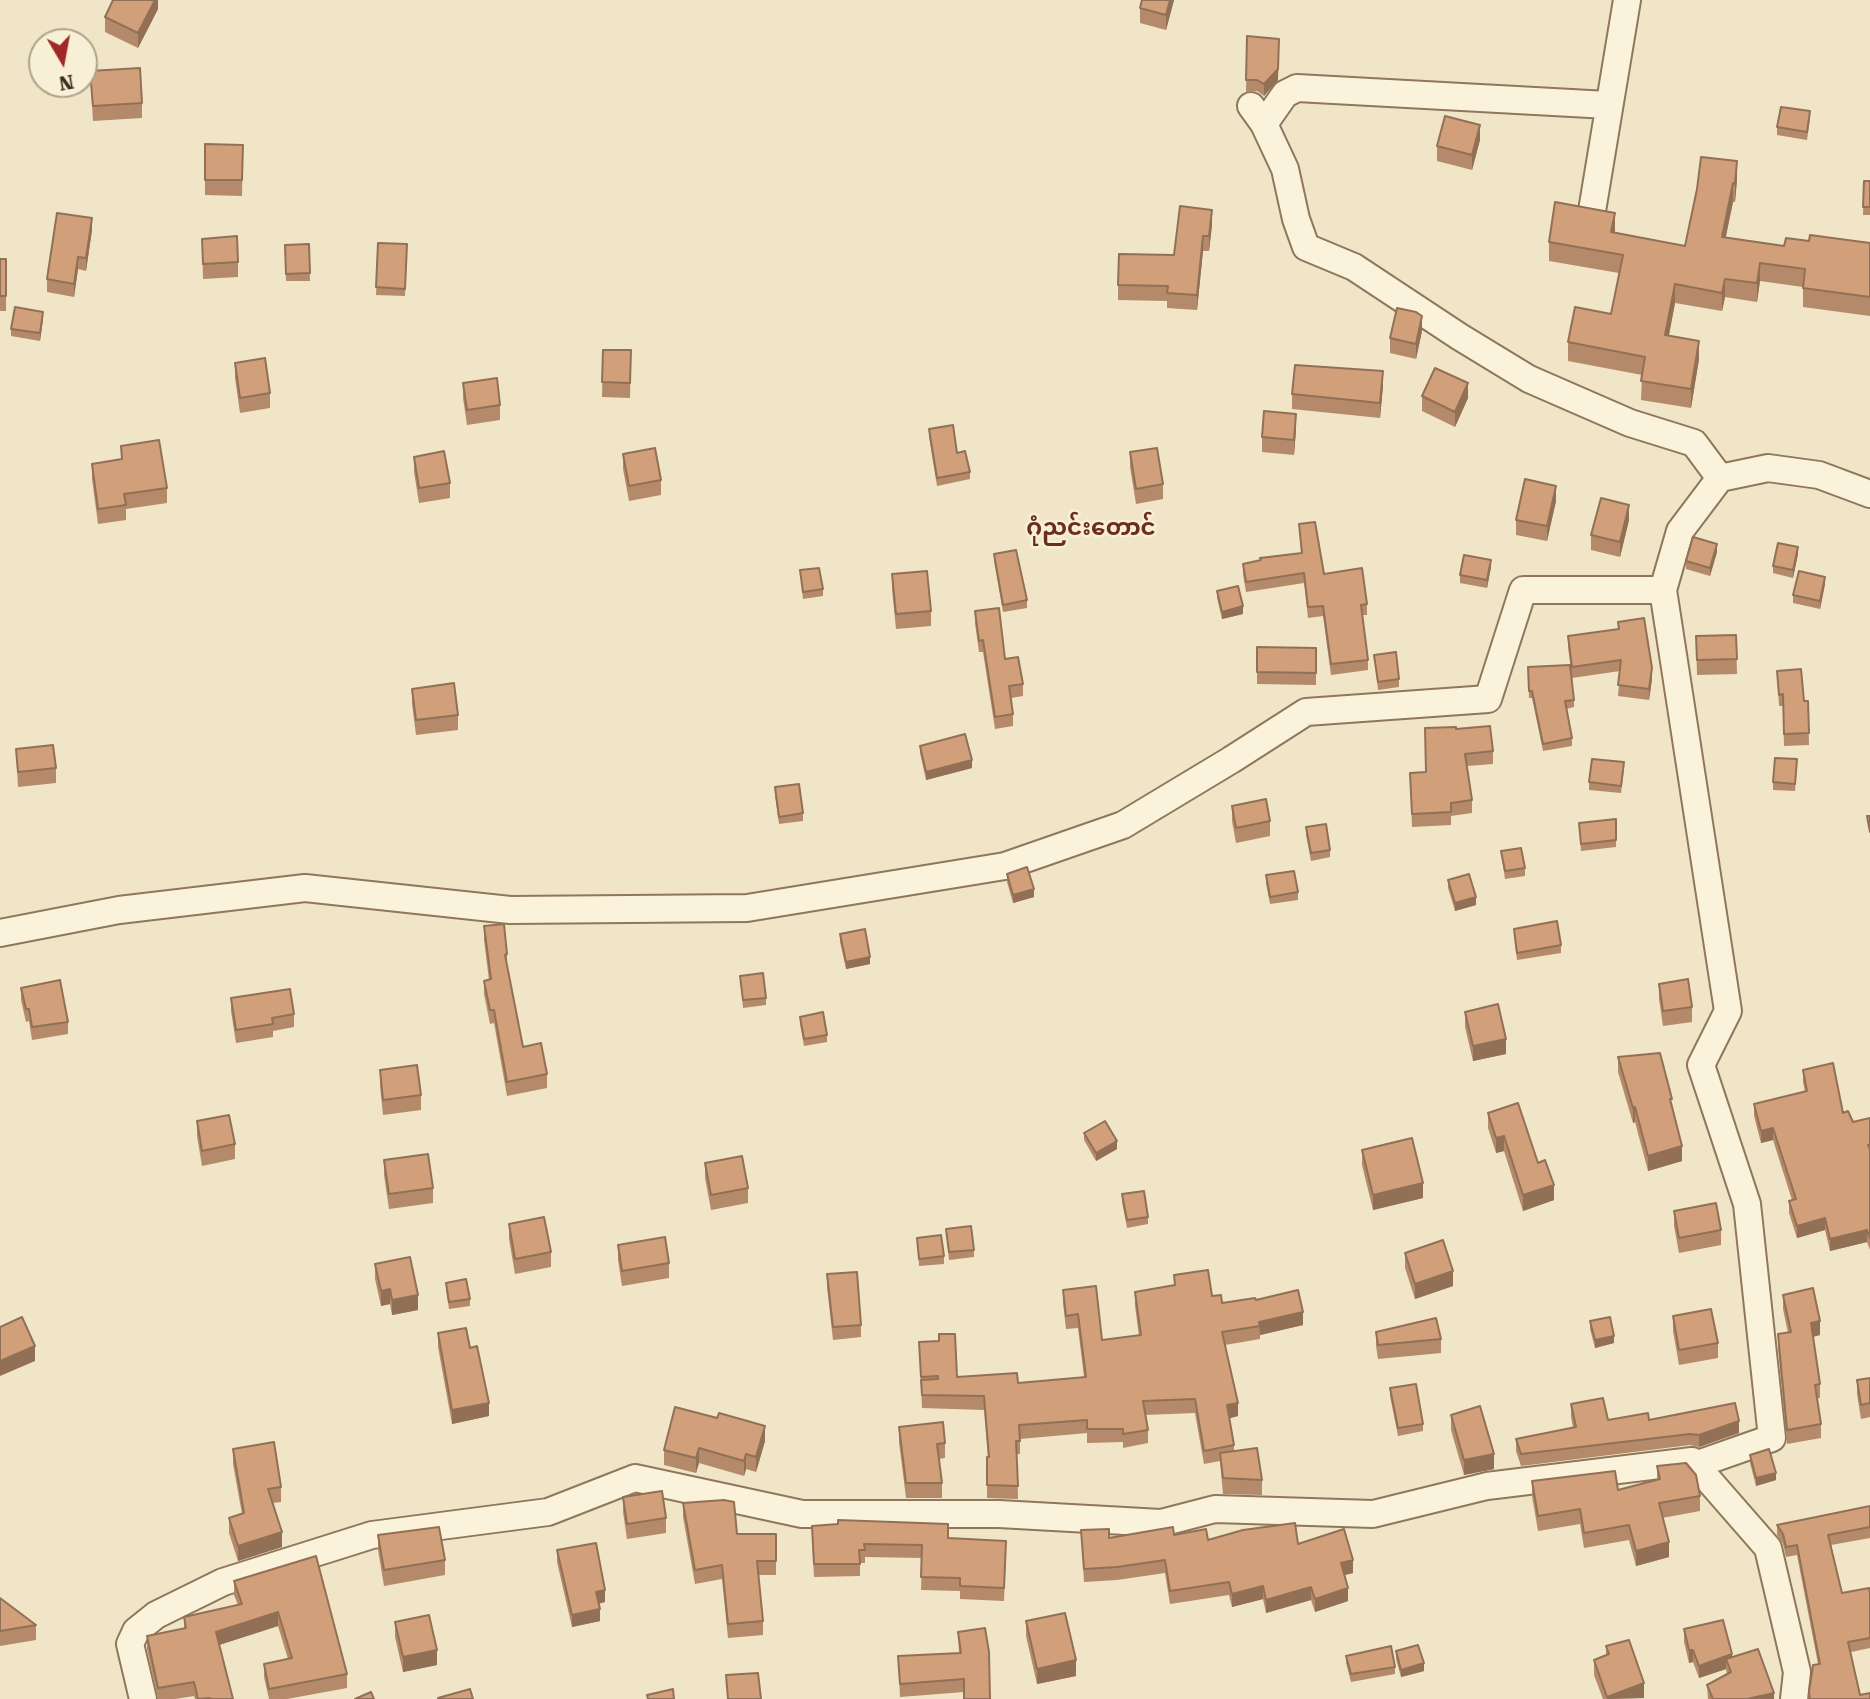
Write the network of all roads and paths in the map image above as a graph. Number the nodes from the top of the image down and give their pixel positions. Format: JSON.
{"nodes":[{"id":1,"x":1627,"y":0,"type":"edge"},
{"id":2,"x":1608,"y":105,"type":"junction"},
{"id":3,"x":1592,"y":211,"type":"edge"},
{"id":4,"x":1720,"y":478,"type":"junction"},
{"id":5,"x":1870,"y":494,"type":"edge"},
{"id":6,"x":1664,"y":590,"type":"junction"},
{"id":7,"x":0,"y":933,"type":"edge"},
{"id":8,"x":1695,"y":1465,"type":"junction"},
{"id":9,"x":143,"y":1699,"type":"edge"},
{"id":10,"x":1794,"y":1699,"type":"edge"}],
"edges":[{"from":1,"to":2,"type":"street"},
{"from":2,"to":3,"type":"street"},
{"from":2,"to":4,"type":"street"},
{"from":4,"to":5,"type":"street"},
{"from":4,"to":6,"type":"street"},
{"from":6,"to":7,"type":"street"},
{"from":6,"to":8,"type":"street"},
{"from":8,"to":9,"type":"street"},
{"from":8,"to":10,"type":"street"}]}
